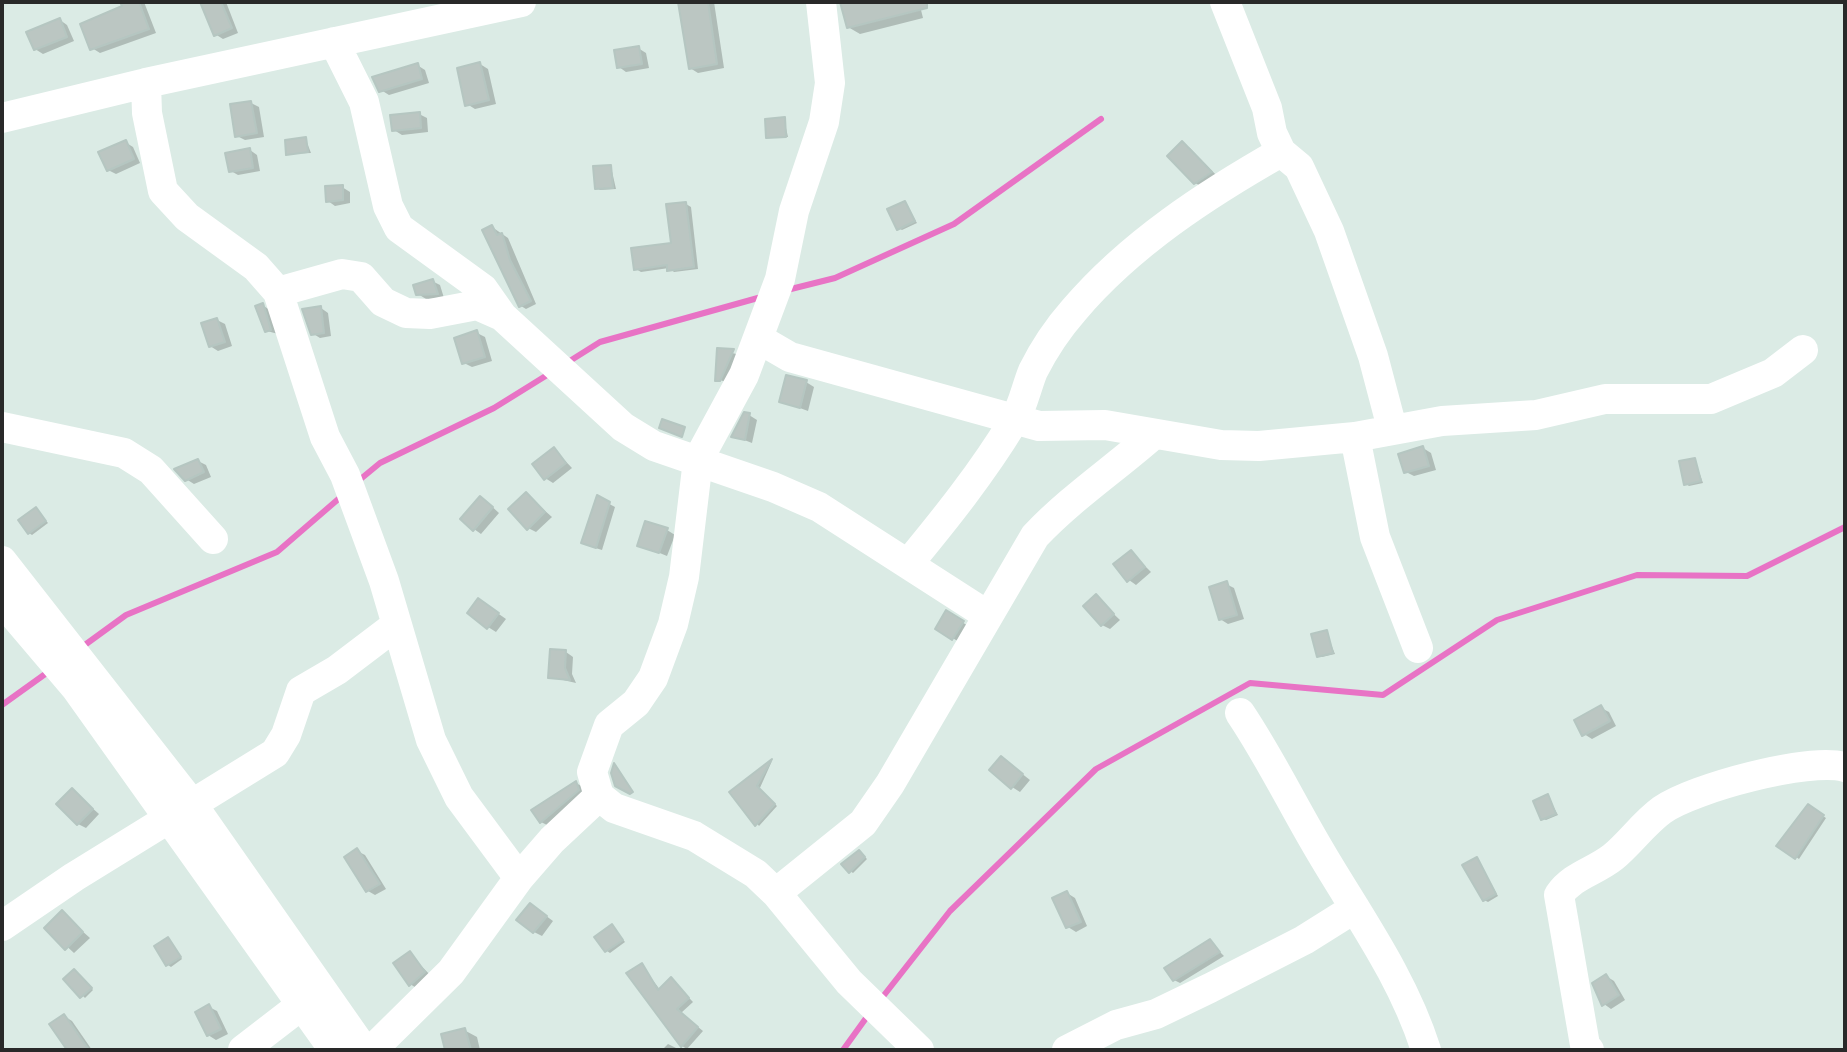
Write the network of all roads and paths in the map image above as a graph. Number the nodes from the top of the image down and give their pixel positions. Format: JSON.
{"nodes":[{"id":1,"x":521,"y":2,"type":"edge"},
{"id":2,"x":821,"y":2,"type":"edge"},
{"id":3,"x":1225,"y":2,"type":"edge"},
{"id":4,"x":334,"y":42,"type":"junction"},
{"id":5,"x":146,"y":83,"type":"junction"},
{"id":6,"x":2,"y":118,"type":"edge"},
{"id":7,"x":1281,"y":152,"type":"junction"},
{"id":8,"x":278,"y":292,"type":"junction"},
{"id":9,"x":502,"y":316,"type":"junction"},
{"id":10,"x":759,"y":339,"type":"junction"},
{"id":11,"x":1803,"y":350,"type":"dead end"},
{"id":12,"x":1015,"y":419,"type":"junction"},
{"id":13,"x":2,"y":427,"type":"edge"},
{"id":14,"x":1392,"y":428,"type":"junction"},
{"id":15,"x":1153,"y":435,"type":"junction"},
{"id":16,"x":1355,"y":437,"type":"junction"},
{"id":17,"x":698,"y":460,"type":"junction"},
{"id":18,"x":213,"y":539,"type":"dead end"},
{"id":19,"x":2,"y":561,"type":"edge"},
{"id":20,"x":908,"y":564,"type":"junction"},
{"id":21,"x":2,"y":601,"type":"edge"},
{"id":22,"x":987,"y":615,"type":"junction"},
{"id":23,"x":395,"y":626,"type":"junction"},
{"id":24,"x":1418,"y":648,"type":"dead end"},
{"id":25,"x":1240,"y":713,"type":"dead end"},
{"id":26,"x":1845,"y":767,"type":"edge"},
{"id":27,"x":599,"y":796,"type":"junction"},
{"id":28,"x":180,"y":811,"type":"junction"},
{"id":29,"x":519,"y":878,"type":"junction"},
{"id":30,"x":776,"y":893,"type":"junction"},
{"id":31,"x":1355,"y":908,"type":"junction"},
{"id":32,"x":2,"y":926,"type":"edge"},
{"id":33,"x":312,"y":998,"type":"junction"},
{"id":34,"x":243,"y":1050,"type":"edge"},
{"id":35,"x":334,"y":1050,"type":"edge"},
{"id":36,"x":364,"y":1050,"type":"edge"},
{"id":37,"x":372,"y":1050,"type":"edge"},
{"id":38,"x":919,"y":1050,"type":"edge"},
{"id":39,"x":1067,"y":1050,"type":"edge"},
{"id":40,"x":1426,"y":1050,"type":"edge"},
{"id":41,"x":1589,"y":1050,"type":"edge"}],
"edges":[{"from":1,"to":4,"type":"street"},
{"from":2,"to":10,"type":"street"},
{"from":3,"to":7,"type":"street"},
{"from":4,"to":5,"type":"street"},
{"from":4,"to":9,"type":"street"},
{"from":5,"to":6,"type":"street"},
{"from":5,"to":8,"type":"street"},
{"from":7,"to":12,"type":"street"},
{"from":7,"to":14,"type":"street"},
{"from":8,"to":9,"type":"street"},
{"from":8,"to":23,"type":"street"},
{"from":9,"to":17,"type":"street"},
{"from":10,"to":12,"type":"street"},
{"from":10,"to":17,"type":"street"},
{"from":11,"to":14,"type":"street"},
{"from":12,"to":15,"type":"street"},
{"from":12,"to":20,"type":"street"},
{"from":13,"to":18,"type":"street"},
{"from":14,"to":16,"type":"street"},
{"from":15,"to":16,"type":"street"},
{"from":15,"to":22,"type":"street"},
{"from":16,"to":24,"type":"street"},
{"from":17,"to":20,"type":"street"},
{"from":17,"to":27,"type":"street"},
{"from":19,"to":28,"type":"street"},
{"from":20,"to":22,"type":"street"},
{"from":21,"to":28,"type":"street"},
{"from":22,"to":30,"type":"street"},
{"from":23,"to":28,"type":"street"},
{"from":23,"to":29,"type":"street"},
{"from":25,"to":31,"type":"street"},
{"from":26,"to":41,"type":"street"},
{"from":27,"to":29,"type":"street"},
{"from":27,"to":30,"type":"street"},
{"from":28,"to":32,"type":"street"},
{"from":28,"to":33,"type":"street"},
{"from":29,"to":37,"type":"street"},
{"from":30,"to":38,"type":"street"},
{"from":31,"to":39,"type":"street"},
{"from":31,"to":40,"type":"street"},
{"from":33,"to":34,"type":"street"},
{"from":33,"to":35,"type":"street"},
{"from":33,"to":36,"type":"street"}]}
